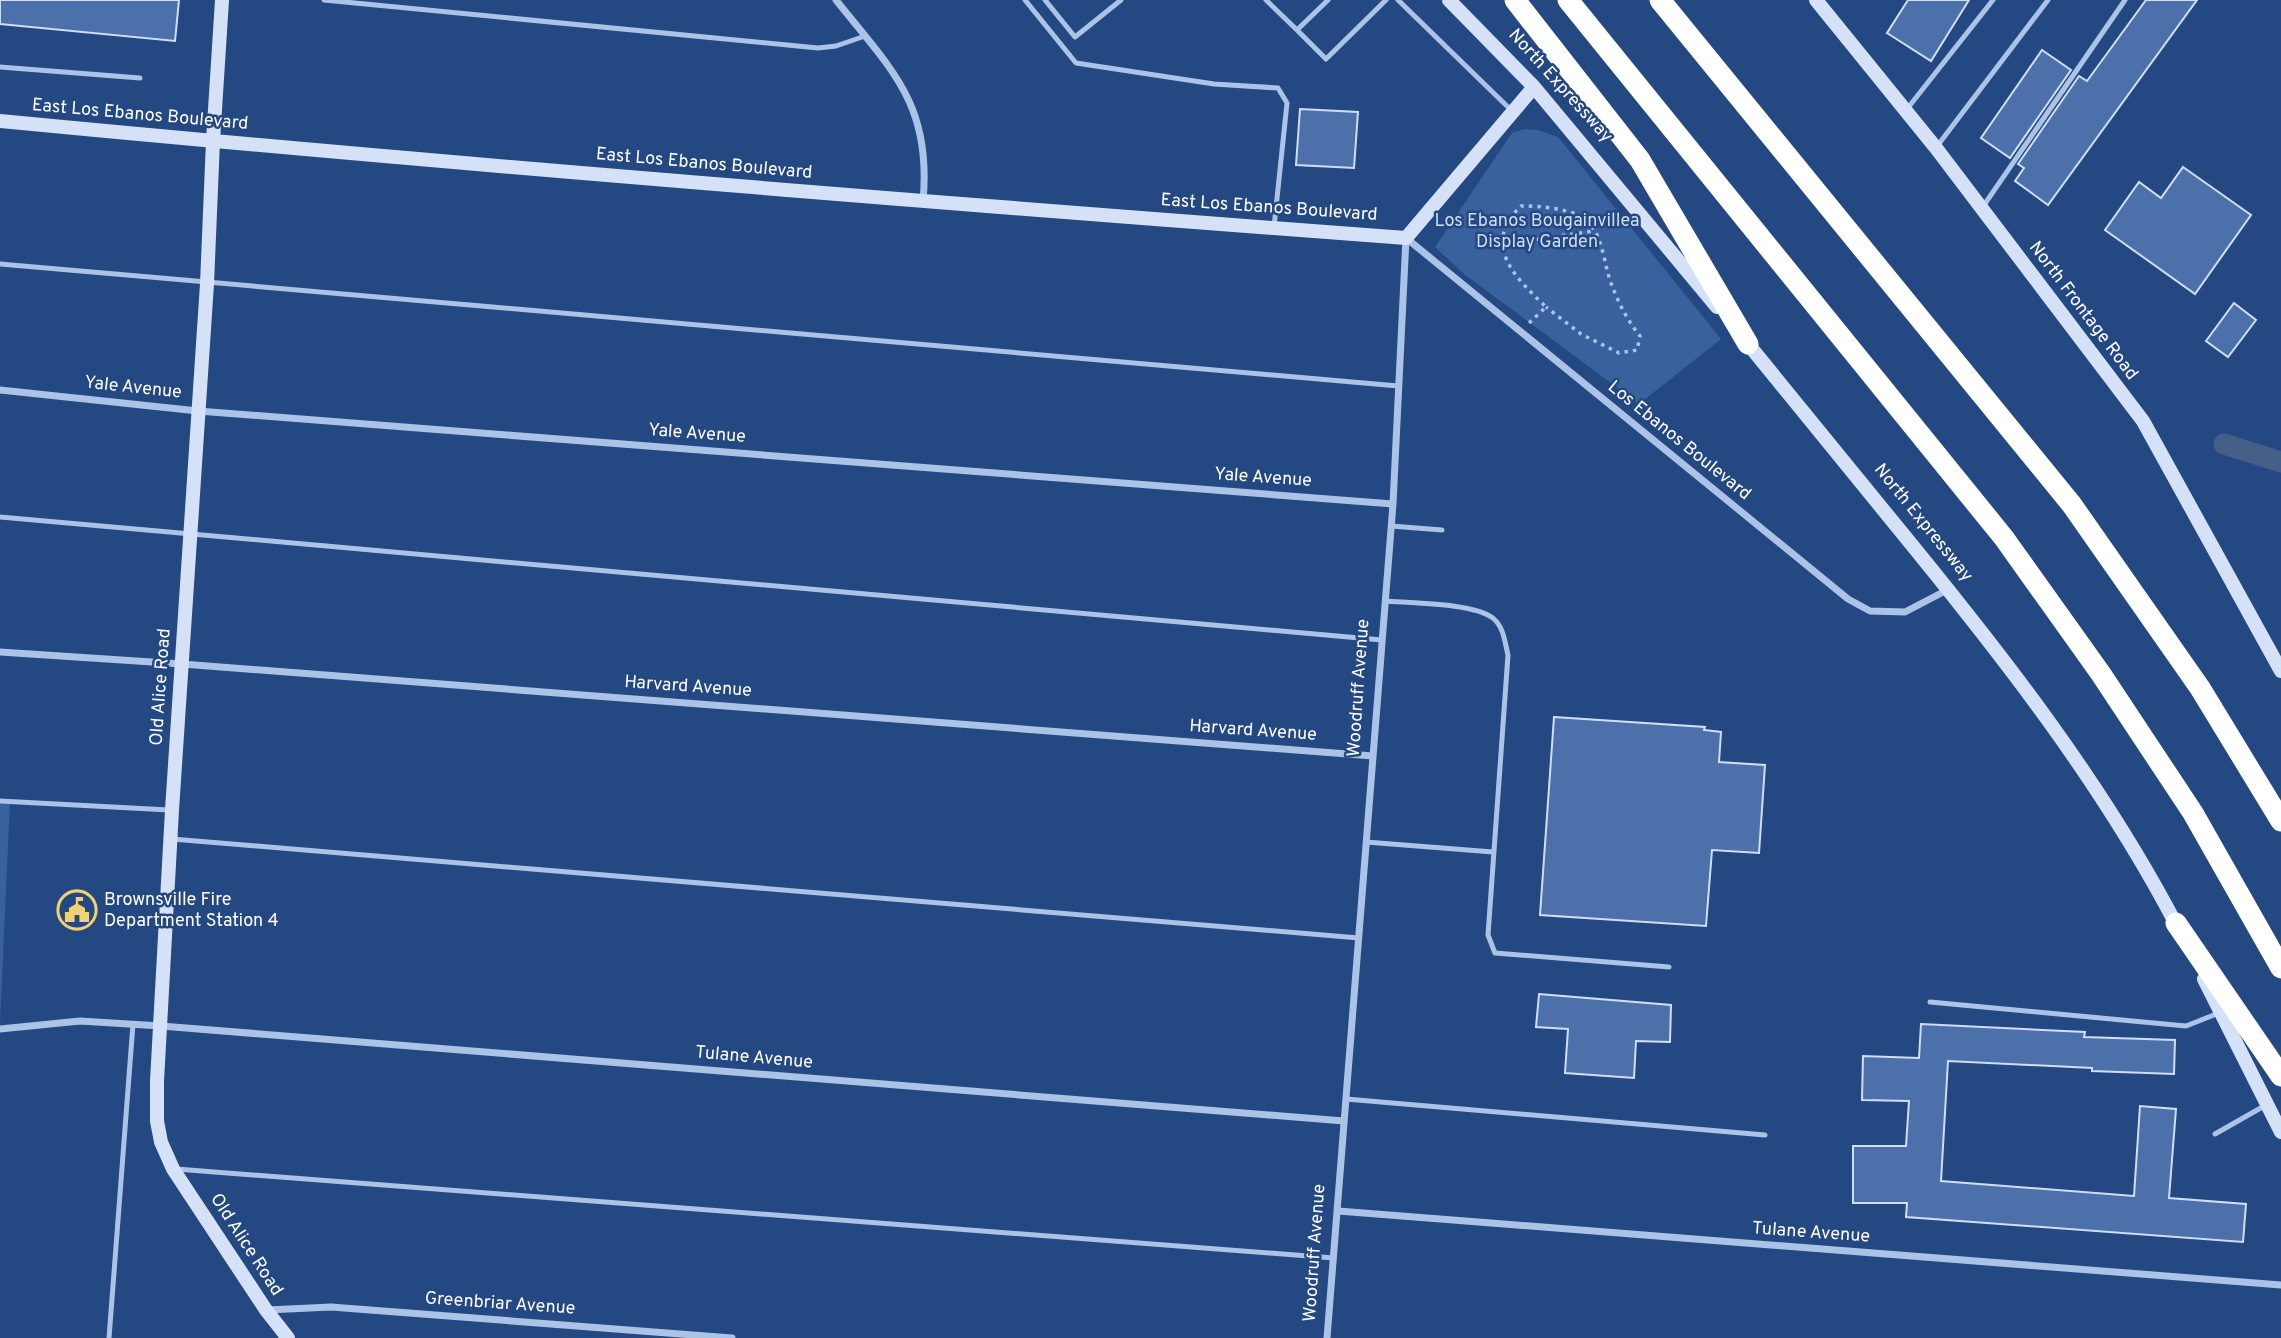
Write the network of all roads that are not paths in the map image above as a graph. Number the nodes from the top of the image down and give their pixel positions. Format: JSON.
{"nodes":[{"id":1,"x":222,"y":0,"type":"edge"},
{"id":2,"x":324,"y":0,"type":"edge"},
{"id":3,"x":836,"y":0,"type":"edge"},
{"id":4,"x":1025,"y":0,"type":"edge"},
{"id":5,"x":1045,"y":0,"type":"edge"},
{"id":6,"x":1121,"y":0,"type":"edge"},
{"id":7,"x":1266,"y":0,"type":"edge"},
{"id":8,"x":1328,"y":0,"type":"edge"},
{"id":9,"x":1387,"y":0,"type":"edge"},
{"id":10,"x":1398,"y":0,"type":"edge"},
{"id":11,"x":1448,"y":0,"type":"edge"},
{"id":12,"x":1515,"y":0,"type":"edge"},
{"id":13,"x":1568,"y":0,"type":"edge"},
{"id":14,"x":1660,"y":0,"type":"edge"},
{"id":15,"x":1816,"y":0,"type":"edge"},
{"id":16,"x":1993,"y":0,"type":"edge"},
{"id":17,"x":2048,"y":0,"type":"edge"},
{"id":18,"x":2125,"y":0,"type":"edge"},
{"id":19,"x":1297,"y":30,"type":"junction"},
{"id":20,"x":865,"y":37,"type":"junction"},
{"id":21,"x":0,"y":67,"type":"edge"},
{"id":22,"x":140,"y":78,"type":"dead end"},
{"id":23,"x":1534,"y":87,"type":"junction"},
{"id":24,"x":1905,"y":111,"type":"junction"},
{"id":25,"x":1512,"y":112,"type":"junction"},
{"id":26,"x":0,"y":121,"type":"edge"},
{"id":27,"x":213,"y":141,"type":"junction"},
{"id":28,"x":1936,"y":148,"type":"junction"},
{"id":29,"x":923,"y":201,"type":"junction"},
{"id":30,"x":1981,"y":209,"type":"junction"},
{"id":31,"x":1273,"y":228,"type":"junction"},
{"id":32,"x":1406,"y":238,"type":"junction"},
{"id":33,"x":0,"y":264,"type":"edge"},
{"id":34,"x":207,"y":284,"type":"junction"},
{"id":35,"x":1748,"y":344,"type":"junction"},
{"id":36,"x":1398,"y":386,"type":"junction"},
{"id":37,"x":0,"y":390,"type":"edge"},
{"id":38,"x":198,"y":411,"type":"junction"},
{"id":39,"x":1392,"y":504,"type":"junction"},
{"id":40,"x":0,"y":517,"type":"edge"},
{"id":41,"x":1391,"y":526,"type":"junction"},
{"id":42,"x":1442,"y":530,"type":"dead end"},
{"id":43,"x":191,"y":534,"type":"junction"},
{"id":44,"x":1949,"y":589,"type":"junction"},
{"id":45,"x":1385,"y":601,"type":"junction"},
{"id":46,"x":1382,"y":640,"type":"junction"},
{"id":47,"x":0,"y":652,"type":"edge"},
{"id":48,"x":182,"y":664,"type":"junction"},
{"id":49,"x":2281,"y":671,"type":"edge"},
{"id":50,"x":1373,"y":755,"type":"junction"},
{"id":51,"x":0,"y":801,"type":"edge"},
{"id":52,"x":172,"y":810,"type":"junction"},
{"id":53,"x":2281,"y":821,"type":"edge"},
{"id":54,"x":172,"y":839,"type":"junction"},
{"id":55,"x":1366,"y":842,"type":"junction"},
{"id":56,"x":1493,"y":852,"type":"junction"},
{"id":57,"x":2176,"y":923,"type":"junction"},
{"id":58,"x":1359,"y":937,"type":"junction"},
{"id":59,"x":1669,"y":967,"type":"dead end"},
{"id":60,"x":2281,"y":968,"type":"edge"},
{"id":61,"x":1930,"y":1002,"type":"dead end"},
{"id":62,"x":2221,"y":1012,"type":"junction"},
{"id":63,"x":133,"y":1024,"type":"junction"},
{"id":64,"x":161,"y":1026,"type":"junction"},
{"id":65,"x":0,"y":1029,"type":"edge"},
{"id":66,"x":2281,"y":1076,"type":"edge"},
{"id":67,"x":1346,"y":1099,"type":"junction"},
{"id":68,"x":2269,"y":1104,"type":"junction"},
{"id":69,"x":1344,"y":1121,"type":"junction"},
{"id":70,"x":2281,"y":1132,"type":"edge"},
{"id":71,"x":2215,"y":1134,"type":"dead end"},
{"id":72,"x":1765,"y":1135,"type":"dead end"},
{"id":73,"x":173,"y":1168,"type":"junction"},
{"id":74,"x":1338,"y":1211,"type":"junction"},
{"id":75,"x":1334,"y":1258,"type":"junction"},
{"id":76,"x":2281,"y":1285,"type":"edge"},
{"id":77,"x":266,"y":1310,"type":"junction"},
{"id":78,"x":629,"y":1334,"type":"edge"},
{"id":79,"x":109,"y":1338,"type":"edge"},
{"id":80,"x":288,"y":1338,"type":"edge"},
{"id":81,"x":732,"y":1338,"type":"edge"},
{"id":82,"x":1328,"y":1338,"type":"edge"}],
"edges":[{"from":1,"to":27,"type":"street","name":"Old Alice Road"},
{"from":2,"to":20,"type":"lane"},
{"from":3,"to":20,"type":"street"},
{"from":4,"to":31,"type":"lane"},
{"from":5,"to":6,"type":"lane"},
{"from":7,"to":19,"type":"lane"},
{"from":8,"to":19,"type":"lane"},
{"from":9,"to":19,"type":"lane"},
{"from":10,"to":25,"type":"lane"},
{"from":11,"to":23,"type":"street","name":"North Expressway"},
{"from":12,"to":35,"type":"highway"},
{"from":13,"to":60,"type":"highway"},
{"from":14,"to":53,"type":"highway"},
{"from":15,"to":24,"type":"street","name":"North Frontage Road"},
{"from":16,"to":24,"type":"lane"},
{"from":17,"to":28,"type":"lane"},
{"from":18,"to":30,"type":"lane"},
{"from":20,"to":29,"type":"street"},
{"from":21,"to":22,"type":"lane"},
{"from":23,"to":25,"type":"street"},
{"from":23,"to":35,"type":"street","name":"North Expressway"},
{"from":24,"to":28,"type":"street","name":"North Frontage Road"},
{"from":25,"to":32,"type":"street"},
{"from":26,"to":27,"type":"street","name":"East Los Ebanos Boulevard"},
{"from":27,"to":29,"type":"street","name":"East Los Ebanos Boulevard"},
{"from":27,"to":34,"type":"street","name":"Old Alice Road"},
{"from":28,"to":30,"type":"street","name":"North Frontage Road"},
{"from":29,"to":31,"type":"street","name":"East Los Ebanos Boulevard"},
{"from":30,"to":49,"type":"street","name":"North Frontage Road"},
{"from":31,"to":32,"type":"street","name":"East Los Ebanos Boulevard"},
{"from":32,"to":36,"type":"street","name":"Woodruff Avenue"},
{"from":32,"to":44,"type":"street","name":"Los Ebanos Boulevard"},
{"from":33,"to":34,"type":"lane"},
{"from":34,"to":36,"type":"lane"},
{"from":34,"to":38,"type":"street","name":"Old Alice Road"},
{"from":35,"to":44,"type":"street","name":"North Expressway"},
{"from":36,"to":39,"type":"street","name":"Woodruff Avenue"},
{"from":37,"to":38,"type":"street","name":"Yale Avenue"},
{"from":38,"to":39,"type":"street","name":"Yale Avenue"},
{"from":38,"to":43,"type":"street","name":"Old Alice Road"},
{"from":39,"to":41,"type":"street","name":"Woodruff Avenue"},
{"from":40,"to":43,"type":"lane"},
{"from":41,"to":42,"type":"lane"},
{"from":41,"to":45,"type":"street","name":"Woodruff Avenue"},
{"from":43,"to":46,"type":"lane"},
{"from":43,"to":48,"type":"street","name":"Old Alice Road"},
{"from":44,"to":57,"type":"street","name":"North Expressway"},
{"from":45,"to":46,"type":"street","name":"Woodruff Avenue"},
{"from":45,"to":56,"type":"lane"},
{"from":46,"to":50,"type":"street","name":"Woodruff Avenue"},
{"from":47,"to":48,"type":"street","name":"Harvard Avenue"},
{"from":48,"to":50,"type":"street","name":"Harvard Avenue"},
{"from":48,"to":52,"type":"street","name":"Old Alice Road"},
{"from":50,"to":55,"type":"street","name":"Woodruff Avenue"},
{"from":51,"to":52,"type":"lane"},
{"from":52,"to":54,"type":"street","name":"Old Alice Road"},
{"from":54,"to":58,"type":"lane"},
{"from":54,"to":64,"type":"street","name":"Old Alice Road"},
{"from":55,"to":56,"type":"lane"},
{"from":55,"to":58,"type":"street","name":"Woodruff Avenue"},
{"from":56,"to":59,"type":"lane"},
{"from":57,"to":62,"type":"street","name":"North Expressway"},
{"from":57,"to":66,"type":"highway"},
{"from":58,"to":67,"type":"street","name":"Woodruff Avenue"},
{"from":61,"to":62,"type":"lane"},
{"from":62,"to":68,"type":"street","name":"North Expressway"},
{"from":63,"to":64,"type":"street","name":"Tulane Avenue"},
{"from":63,"to":65,"type":"street","name":"Tulane Avenue"},
{"from":63,"to":79,"type":"lane"},
{"from":64,"to":69,"type":"street","name":"Tulane Avenue"},
{"from":64,"to":73,"type":"street","name":"Old Alice Road"},
{"from":67,"to":69,"type":"street","name":"Woodruff Avenue"},
{"from":67,"to":72,"type":"lane"},
{"from":68,"to":70,"type":"street","name":"North Expressway"},
{"from":68,"to":71,"type":"lane"},
{"from":69,"to":74,"type":"street","name":"Woodruff Avenue"},
{"from":73,"to":75,"type":"lane"},
{"from":73,"to":77,"type":"street","name":"Old Alice Road"},
{"from":74,"to":75,"type":"street","name":"Woodruff Avenue"},
{"from":74,"to":76,"type":"street","name":"Tulane Avenue"},
{"from":75,"to":82,"type":"street","name":"Woodruff Avenue"},
{"from":77,"to":78,"type":"street","name":"Greenbriar Avenue"},
{"from":77,"to":80,"type":"street","name":"Old Alice Road"},
{"from":78,"to":81,"type":"street","name":"Greenbriar Avenue"}]}
